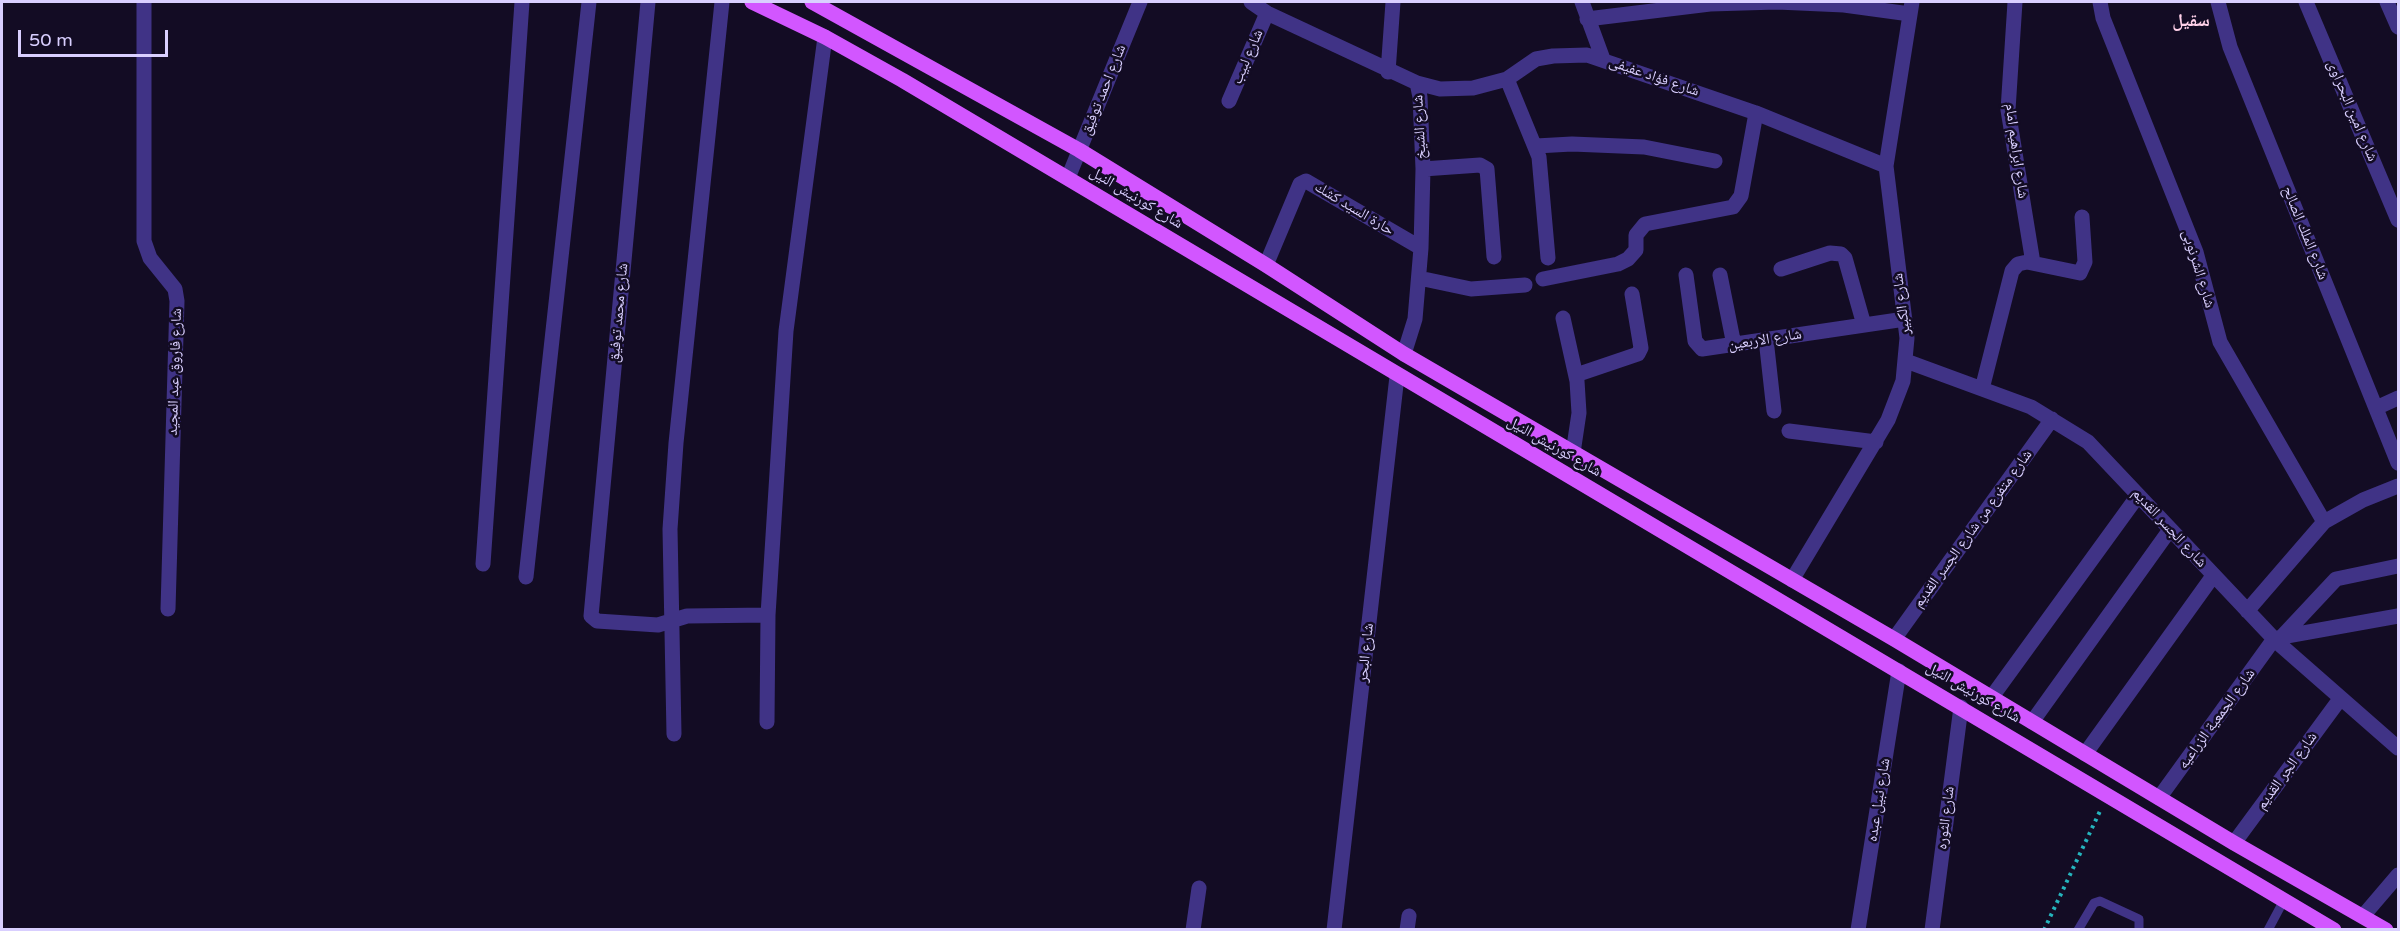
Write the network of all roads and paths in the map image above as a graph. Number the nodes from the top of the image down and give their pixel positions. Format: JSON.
{"nodes":[{"id":1,"x":144,"y":2,"type":"edge"},
{"id":2,"x":522,"y":2,"type":"edge"},
{"id":3,"x":589,"y":2,"type":"edge"},
{"id":4,"x":648,"y":2,"type":"edge"},
{"id":5,"x":722,"y":2,"type":"edge"},
{"id":6,"x":752,"y":2,"type":"edge"},
{"id":7,"x":812,"y":2,"type":"edge"},
{"id":8,"x":1140,"y":2,"type":"edge"},
{"id":9,"x":1251,"y":2,"type":"edge"},
{"id":10,"x":1393,"y":2,"type":"edge"},
{"id":11,"x":1582,"y":2,"type":"edge"},
{"id":12,"x":2015,"y":2,"type":"edge"},
{"id":13,"x":2100,"y":2,"type":"edge"},
{"id":14,"x":2218,"y":2,"type":"edge"},
{"id":15,"x":2306,"y":2,"type":"edge"},
{"id":16,"x":2387,"y":2,"type":"edge"},
{"id":17,"x":1911,"y":8,"type":"edge"},
{"id":18,"x":1267,"y":13,"type":"junction"},
{"id":19,"x":1587,"y":19,"type":"junction"},
{"id":20,"x":2398,"y":27,"type":"edge"},
{"id":21,"x":825,"y":37,"type":"junction"},
{"id":22,"x":1603,"y":59,"type":"junction"},
{"id":23,"x":1388,"y":72,"type":"junction"},
{"id":24,"x":1507,"y":79,"type":"junction"},
{"id":25,"x":1417,"y":84,"type":"junction"},
{"id":26,"x":1229,"y":101,"type":"dead end"},
{"id":27,"x":1756,"y":113,"type":"junction"},
{"id":28,"x":1536,"y":146,"type":"junction"},
{"id":29,"x":1079,"y":150,"type":"junction"},
{"id":30,"x":1715,"y":162,"type":"dead end"},
{"id":31,"x":1886,"y":166,"type":"junction"},
{"id":32,"x":1423,"y":169,"type":"junction"},
{"id":33,"x":1068,"y":178,"type":"junction"},
{"id":34,"x":2082,"y":217,"type":"dead end"},
{"id":35,"x":2398,"y":220,"type":"edge"},
{"id":36,"x":1420,"y":248,"type":"junction"},
{"id":37,"x":1494,"y":257,"type":"dead end"},
{"id":38,"x":1548,"y":258,"type":"dead end"},
{"id":39,"x":2033,"y":263,"type":"junction"},
{"id":40,"x":1266,"y":265,"type":"junction"},
{"id":41,"x":1781,"y":269,"type":"dead end"},
{"id":42,"x":1686,"y":275,"type":"dead end"},
{"id":43,"x":1720,"y":275,"type":"dead end"},
{"id":44,"x":1419,"y":278,"type":"junction"},
{"id":45,"x":1543,"y":279,"type":"dead end"},
{"id":46,"x":1525,"y":285,"type":"dead end"},
{"id":47,"x":1632,"y":294,"type":"dead end"},
{"id":48,"x":1563,"y":318,"type":"dead end"},
{"id":49,"x":1905,"y":319,"type":"junction"},
{"id":50,"x":1863,"y":325,"type":"junction"},
{"id":51,"x":1767,"y":339,"type":"junction"},
{"id":52,"x":1734,"y":345,"type":"junction"},
{"id":53,"x":1404,"y":354,"type":"junction"},
{"id":54,"x":1906,"y":361,"type":"junction"},
{"id":55,"x":1576,"y":375,"type":"junction"},
{"id":56,"x":1397,"y":376,"type":"junction"},
{"id":57,"x":1982,"y":388,"type":"junction"},
{"id":58,"x":2398,"y":398,"type":"edge"},
{"id":59,"x":2376,"y":408,"type":"junction"},
{"id":60,"x":1774,"y":411,"type":"dead end"},
{"id":61,"x":2052,"y":419,"type":"junction"},
{"id":62,"x":1789,"y":431,"type":"dead end"},
{"id":63,"x":1876,"y":442,"type":"junction"},
{"id":64,"x":1574,"y":453,"type":"junction"},
{"id":65,"x":2398,"y":463,"type":"edge"},
{"id":66,"x":2398,"y":486,"type":"edge"},
{"id":67,"x":2137,"y":497,"type":"junction"},
{"id":68,"x":2324,"y":522,"type":"junction"},
{"id":69,"x":1703,"y":527,"type":"junction"},
{"id":70,"x":2169,"y":531,"type":"junction"},
{"id":71,"x":1690,"y":549,"type":"junction"},
{"id":72,"x":483,"y":564,"type":"dead end"},
{"id":73,"x":2398,"y":566,"type":"edge"},
{"id":74,"x":2213,"y":576,"type":"junction"},
{"id":75,"x":526,"y":577,"type":"dead end"},
{"id":76,"x":1792,"y":580,"type":"junction"},
{"id":77,"x":168,"y":609,"type":"dead end"},
{"id":78,"x":2247,"y":611,"type":"junction"},
{"id":79,"x":768,"y":615,"type":"junction"},
{"id":80,"x":2398,"y":616,"type":"edge"},
{"id":81,"x":670,"y":620,"type":"junction"},
{"id":82,"x":1894,"y":639,"type":"junction"},
{"id":83,"x":2277,"y":639,"type":"junction"},
{"id":84,"x":1899,"y":671,"type":"junction"},
{"id":85,"x":1991,"y":698,"type":"junction"},
{"id":86,"x":2340,"y":699,"type":"junction"},
{"id":87,"x":1961,"y":707,"type":"junction"},
{"id":88,"x":766,"y":722,"type":"dead end"},
{"id":89,"x":2032,"y":722,"type":"junction"},
{"id":90,"x":674,"y":734,"type":"dead end"},
{"id":91,"x":2398,"y":748,"type":"edge"},
{"id":92,"x":2085,"y":754,"type":"junction"},
{"id":93,"x":2108,"y":795,"type":"junction"},
{"id":94,"x":2159,"y":798,"type":"junction"},
{"id":95,"x":2234,"y":843,"type":"junction"},
{"id":96,"x":2398,"y":875,"type":"edge"},
{"id":97,"x":1199,"y":888,"type":"dead end"},
{"id":98,"x":2284,"y":900,"type":"junction"},
{"id":99,"x":2363,"y":916,"type":"junction"},
{"id":100,"x":1193,"y":930,"type":"edge"},
{"id":101,"x":1334,"y":930,"type":"edge"},
{"id":102,"x":1858,"y":930,"type":"edge"},
{"id":103,"x":1932,"y":930,"type":"edge"},
{"id":104,"x":2044,"y":930,"type":"edge"},
{"id":105,"x":2078,"y":930,"type":"edge"},
{"id":106,"x":2139,"y":930,"type":"edge"},
{"id":107,"x":2268,"y":930,"type":"edge"},
{"id":108,"x":2334,"y":930,"type":"edge"},
{"id":109,"x":2386,"y":930,"type":"edge"}],
"edges":[{"from":1,"to":77,"type":"street","name":"شارع فاروق عبد المجيد"},
{"from":2,"to":72,"type":"street"},
{"from":3,"to":75,"type":"street"},
{"from":4,"to":81,"type":"street","name":"شارع محمد توفيق"},
{"from":5,"to":81,"type":"street"},
{"from":6,"to":21,"type":"main road","name":"شارع كورنيش النيل"},
{"from":7,"to":29,"type":"main road","name":"شارع كورنيش النيل"},
{"from":8,"to":29,"type":"street","name":"شارع احمد توفيق"},
{"from":9,"to":18,"type":"street","name":"شارع الشيخ"},
{"from":10,"to":23,"type":"street"},
{"from":11,"to":19,"type":"street"},
{"from":12,"to":39,"type":"street","name":"شارع ابراهيم امام"},
{"from":13,"to":68,"type":"street","name":"شارع الشرنوبى"},
{"from":14,"to":59,"type":"street","name":"شارع الملك الصالح"},
{"from":15,"to":35,"type":"street","name":"شارع امين البحراوى"},
{"from":16,"to":20,"type":"street"},
{"from":17,"to":19,"type":"street"},
{"from":17,"to":31,"type":"street","name":"شارع الكبير"},
{"from":18,"to":23,"type":"street","name":"شارع الشيخ"},
{"from":18,"to":26,"type":"street","name":"شارع لبيب"},
{"from":19,"to":22,"type":"street"},
{"from":21,"to":33,"type":"main road","name":"شارع كورنيش النيل"},
{"from":21,"to":79,"type":"street"},
{"from":22,"to":24,"type":"street","name":"شارع فؤاد عفيفى"},
{"from":22,"to":27,"type":"street","name":"شارع فؤاد عفيفى"},
{"from":23,"to":25,"type":"street","name":"شارع الشيخ"},
{"from":24,"to":25,"type":"street","name":"شارع فؤاد عفيفى"},
{"from":24,"to":28,"type":"street"},
{"from":25,"to":32,"type":"street","name":"شارع الشيخ"},
{"from":27,"to":31,"type":"street","name":"شارع فؤاد عفيفى"},
{"from":27,"to":45,"type":"street"},
{"from":28,"to":30,"type":"street"},
{"from":28,"to":38,"type":"street"},
{"from":29,"to":33,"type":"street","name":"شارع احمد توفيق"},
{"from":29,"to":40,"type":"main road","name":"شارع كورنيش النيل"},
{"from":31,"to":49,"type":"street","name":"شارع الكبير"},
{"from":32,"to":36,"type":"street","name":"شارع الشيخ"},
{"from":32,"to":37,"type":"street"},
{"from":33,"to":56,"type":"main road","name":"شارع كورنيش النيل"},
{"from":34,"to":39,"type":"street"},
{"from":36,"to":40,"type":"street","name":"حارة السيد كشك"},
{"from":36,"to":44,"type":"street","name":"شارع الشيخ"},
{"from":39,"to":57,"type":"street"},
{"from":40,"to":53,"type":"main road","name":"شارع كورنيش النيل"},
{"from":41,"to":50,"type":"street"},
{"from":42,"to":52,"type":"street","name":"شارع الاربعين"},
{"from":43,"to":52,"type":"street"},
{"from":44,"to":46,"type":"street"},
{"from":44,"to":53,"type":"street","name":"شارع الشيخ"},
{"from":47,"to":55,"type":"street"},
{"from":48,"to":55,"type":"street"},
{"from":49,"to":50,"type":"street","name":"شارع الاربعين"},
{"from":49,"to":54,"type":"street","name":"شارع الكبير"},
{"from":50,"to":51,"type":"street","name":"شارع الاربعين"},
{"from":51,"to":52,"type":"street","name":"شارع الاربعين"},
{"from":51,"to":60,"type":"street"},
{"from":53,"to":64,"type":"main road","name":"شارع كورنيش النيل"},
{"from":54,"to":57,"type":"street","name":"شارع الجسر القديم"},
{"from":54,"to":63,"type":"street","name":"شارع الكبير"},
{"from":55,"to":64,"type":"street"},
{"from":56,"to":71,"type":"main road","name":"شارع كورنيش النيل"},
{"from":56,"to":101,"type":"street","name":"شارع البحر"},
{"from":57,"to":61,"type":"street","name":"شارع الجسر القديم"},
{"from":58,"to":59,"type":"street"},
{"from":59,"to":65,"type":"street","name":"شارع الملك الصالح"},
{"from":61,"to":67,"type":"street","name":"شارع الجسر القديم"},
{"from":61,"to":82,"type":"street","name":"شارع متفرع من شارع الجسر القديم"},
{"from":62,"to":63,"type":"street"},
{"from":63,"to":76,"type":"street","name":"شارع الكبير"},
{"from":64,"to":69,"type":"main road","name":"شارع كورنيش النيل"},
{"from":66,"to":68,"type":"street"},
{"from":67,"to":70,"type":"street","name":"شارع الجسر القديم"},
{"from":67,"to":85,"type":"street"},
{"from":68,"to":78,"type":"street"},
{"from":69,"to":71,"type":"main road"},
{"from":69,"to":76,"type":"main road","name":"شارع كورنيش النيل"},
{"from":70,"to":74,"type":"street","name":"شارع الجسر القديم"},
{"from":70,"to":89,"type":"street"},
{"from":71,"to":84,"type":"main road","name":"شارع كورنيش النيل"},
{"from":73,"to":83,"type":"street","name":"شارع الجمعية الزراعيه"},
{"from":74,"to":78,"type":"street","name":"شارع الجسر القديم"},
{"from":74,"to":92,"type":"street"},
{"from":76,"to":82,"type":"main road","name":"شارع كورنيش النيل"},
{"from":78,"to":83,"type":"street","name":"شارع الجسر القديم"},
{"from":79,"to":81,"type":"street"},
{"from":79,"to":88,"type":"street"},
{"from":80,"to":83,"type":"street"},
{"from":81,"to":90,"type":"street"},
{"from":82,"to":85,"type":"main road","name":"شارع كورنيش النيل"},
{"from":83,"to":86,"type":"street","name":"شارع الجسر القديم"},
{"from":83,"to":94,"type":"street","name":"شارع الجمعية الزراعيه"},
{"from":84,"to":87,"type":"main road","name":"شارع كورنيش النيل"},
{"from":84,"to":102,"type":"street","name":"شارع نبيل عبده"},
{"from":85,"to":89,"type":"main road","name":"شارع كورنيش النيل"},
{"from":86,"to":91,"type":"street","name":"شارع الجسر القديم"},
{"from":86,"to":95,"type":"street","name":"شارع الجر القديم"},
{"from":87,"to":93,"type":"main road","name":"شارع كورنيش النيل"},
{"from":87,"to":103,"type":"street","name":"شارع الثوره"},
{"from":89,"to":92,"type":"main road","name":"شارع كورنيش النيل"},
{"from":92,"to":94,"type":"main road","name":"شارع كورنيش النيل"},
{"from":93,"to":98,"type":"main road","name":"شارع كورنيش النيل"},
{"from":93,"to":104,"type":"path"},
{"from":94,"to":95,"type":"main road","name":"شارع كورنيش النيل"},
{"from":95,"to":99,"type":"main road","name":"شارع كورنيش النيل"},
{"from":96,"to":99,"type":"street"},
{"from":97,"to":100,"type":"street"},
{"from":98,"to":107,"type":"lane"},
{"from":98,"to":108,"type":"main road","name":"شارع كورنيش النيل"},
{"from":99,"to":109,"type":"main road","name":"شارع كورنيش النيل"},
{"from":105,"to":106,"type":"lane"}]}
